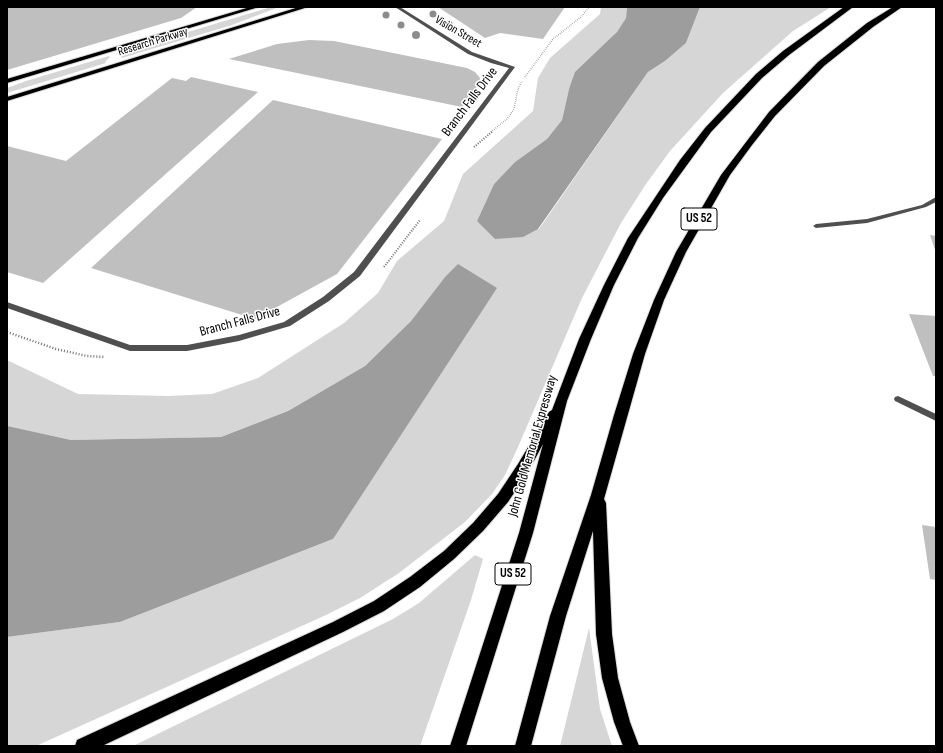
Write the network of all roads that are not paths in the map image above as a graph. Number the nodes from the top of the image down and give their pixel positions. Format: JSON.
{"nodes":[{"id":1,"x":256,"y":7,"type":"edge"},
{"id":2,"x":304,"y":7,"type":"edge"},
{"id":3,"x":397,"y":7,"type":"edge"},
{"id":4,"x":849,"y":7,"type":"edge"},
{"id":5,"x":898,"y":7,"type":"edge"},
{"id":6,"x":512,"y":67,"type":"joint"},
{"id":7,"x":7,"y":81,"type":"edge"},
{"id":8,"x":7,"y":99,"type":"edge"},
{"id":9,"x":936,"y":199,"type":"edge"},
{"id":10,"x":816,"y":226,"type":"dead end"},
{"id":11,"x":7,"y":305,"type":"edge"},
{"id":12,"x":898,"y":399,"type":"dead end"},
{"id":13,"x":561,"y":400,"type":"junction"},
{"id":14,"x":936,"y":418,"type":"edge"},
{"id":15,"x":598,"y":495,"type":"junction"},
{"id":16,"x":83,"y":746,"type":"edge"},
{"id":17,"x":458,"y":746,"type":"edge"},
{"id":18,"x":523,"y":746,"type":"edge"},
{"id":19,"x":631,"y":746,"type":"edge"}],
"edges":[{"from":1,"to":7,"type":"main road","name":"Research Parkway"},
{"from":2,"to":8,"type":"main road","name":"Research Parkway"},
{"from":3,"to":6,"type":"street","name":"Vision Street"},
{"from":4,"to":13,"type":"highway","name":"John Gold Memorial Expressway","number":"US 52"},
{"from":5,"to":15,"type":"highway","number":"US 52"},
{"from":6,"to":11,"type":"street","name":"Branch Falls Drive"},
{"from":9,"to":10,"type":"street"},
{"from":12,"to":14,"type":"street"},
{"from":13,"to":16,"type":"highway"},
{"from":13,"to":17,"type":"highway","name":"John Gold Memorial Expressway","number":"US 52"},
{"from":15,"to":18,"type":"highway","number":"US 52"},
{"from":15,"to":19,"type":"highway"}]}
